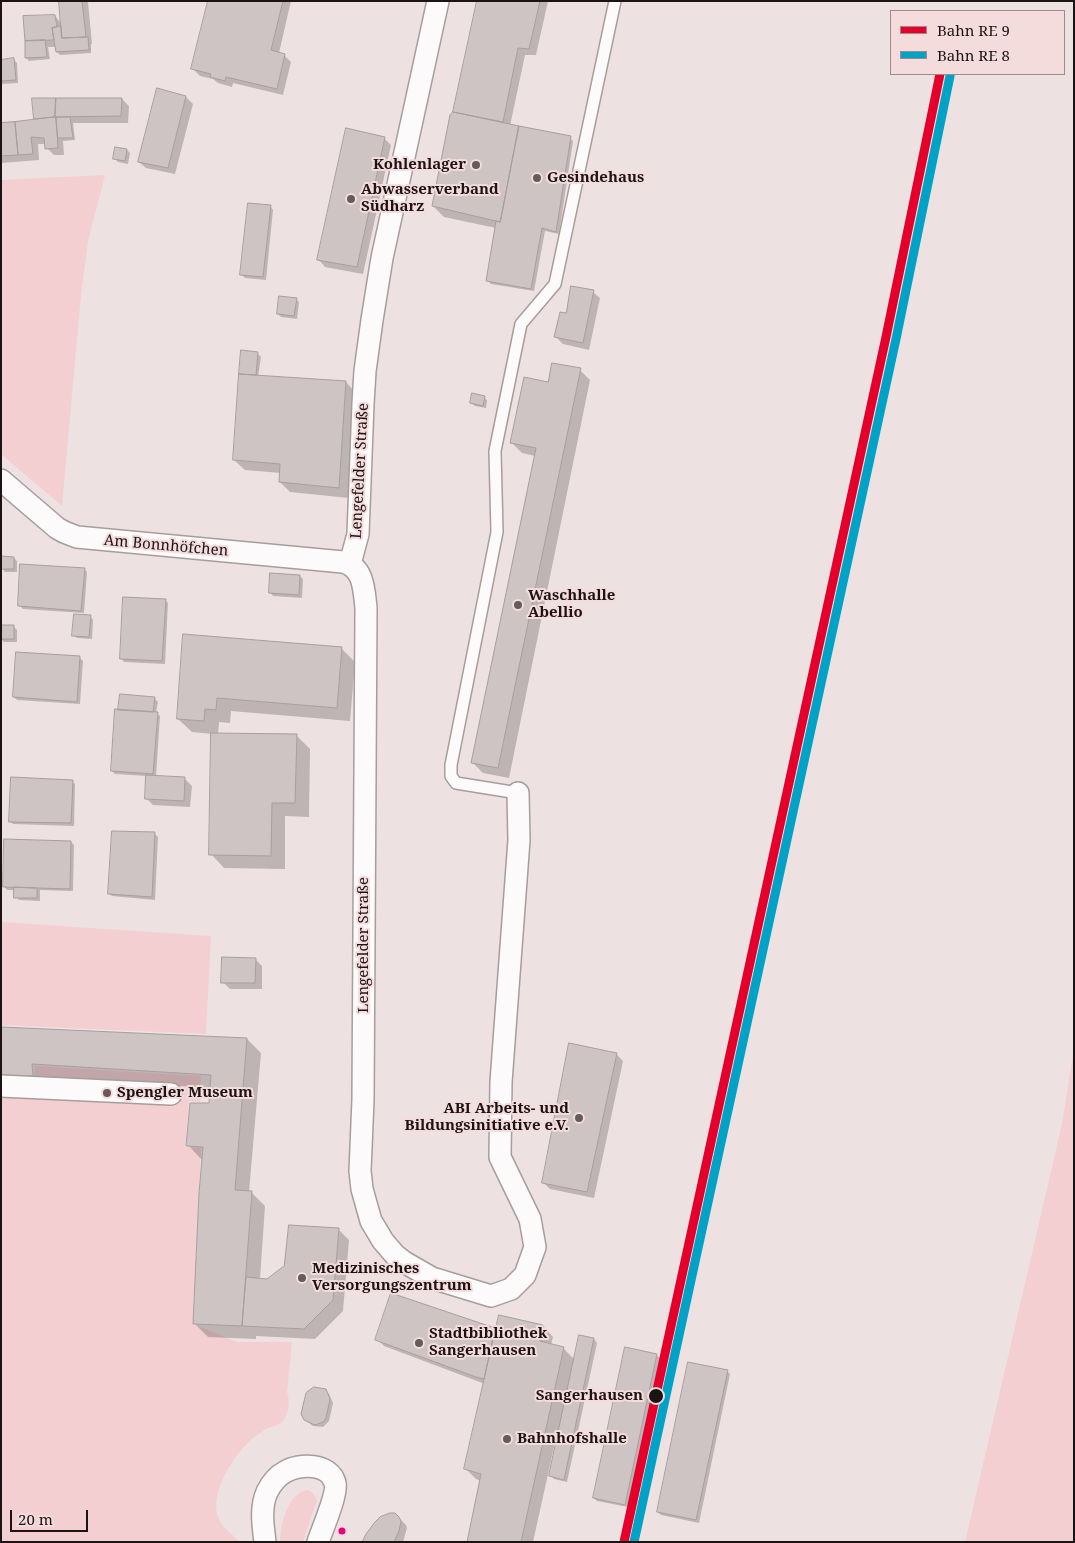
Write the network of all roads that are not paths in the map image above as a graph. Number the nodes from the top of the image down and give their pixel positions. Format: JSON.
{"nodes":[{"id":1,"x":438,"y":1,"type":"edge"},
{"id":2,"x":615,"y":1,"type":"edge"},
{"id":3,"x":1,"y":480,"type":"edge"},
{"id":4,"x":350,"y":564,"type":"junction"},
{"id":5,"x":518,"y":793,"type":"joint"},
{"id":6,"x":1,"y":1086,"type":"edge"},
{"id":7,"x":171,"y":1094,"type":"dead end"},
{"id":8,"x":265,"y":1542,"type":"edge"},
{"id":9,"x":318,"y":1542,"type":"edge"}],
"edges":[{"from":1,"to":4,"type":"street","name":"Lengefelder Straße"},
{"from":2,"to":5,"type":"lane"},
{"from":3,"to":4,"type":"street","name":"Am Bonnhöfchen"},
{"from":4,"to":5,"type":"street","name":"Lengefelder Straße"},
{"from":6,"to":7,"type":"street"},
{"from":8,"to":9,"type":"street"}]}
